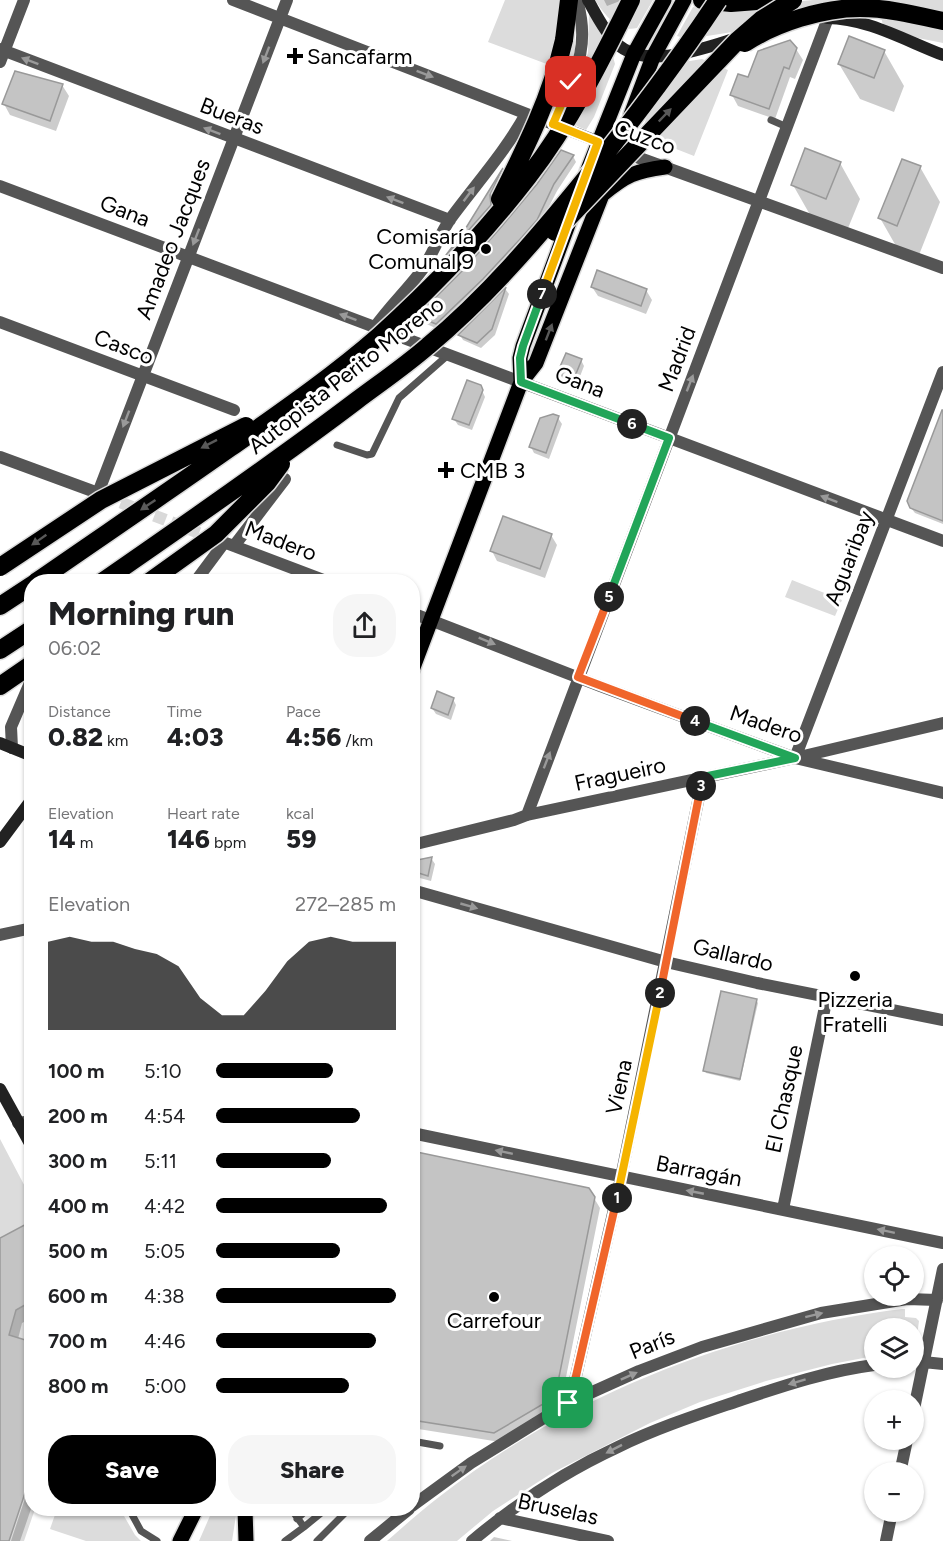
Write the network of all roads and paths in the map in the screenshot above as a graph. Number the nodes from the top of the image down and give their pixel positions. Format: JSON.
{"nodes":[{"id":1,"x":24,"y":0,"type":"edge"},
{"id":2,"x":234,"y":0,"type":"edge"},
{"id":3,"x":287,"y":0,"type":"edge"},
{"id":4,"x":558,"y":0,"type":"edge"},
{"id":5,"x":569,"y":0,"type":"edge"},
{"id":6,"x":577,"y":0,"type":"edge"},
{"id":7,"x":588,"y":0,"type":"edge"},
{"id":8,"x":631,"y":0,"type":"edge"},
{"id":9,"x":664,"y":0,"type":"edge"},
{"id":10,"x":684,"y":0,"type":"edge"},
{"id":11,"x":702,"y":0,"type":"edge"},
{"id":12,"x":718,"y":0,"type":"edge"},
{"id":13,"x":772,"y":0,"type":"edge"},
{"id":14,"x":793,"y":0,"type":"edge"},
{"id":15,"x":280,"y":18,"type":"junction"},
{"id":16,"x":828,"y":18,"type":"junction"},
{"id":17,"x":943,"y":21,"type":"edge"},
{"id":18,"x":564,"y":40,"type":"junction"},
{"id":19,"x":1,"y":54,"type":"edge"},
{"id":20,"x":634,"y":54,"type":"junction"},
{"id":21,"x":943,"y":55,"type":"edge"},
{"id":22,"x":653,"y":57,"type":"junction"},
{"id":23,"x":716,"y":62,"type":"junction"},
{"id":24,"x":526,"y":114,"type":"junction"},
{"id":25,"x":771,"y":120,"type":"dead end"},
{"id":26,"x":553,"y":124,"type":"junction"},
{"id":27,"x":787,"y":127,"type":"junction"},
{"id":28,"x":234,"y":139,"type":"junction"},
{"id":29,"x":598,"y":142,"type":"junction"},
{"id":30,"x":618,"y":150,"type":"junction"},
{"id":31,"x":665,"y":167,"type":"junction"},
{"id":32,"x":0,"y":186,"type":"edge"},
{"id":33,"x":603,"y":194,"type":"junction"},
{"id":34,"x":759,"y":200,"type":"junction"},
{"id":35,"x":450,"y":220,"type":"junction"},
{"id":36,"x":484,"y":231,"type":"junction"},
{"id":37,"x":188,"y":258,"type":"junction"},
{"id":38,"x":943,"y":268,"type":"edge"},
{"id":39,"x":460,"y":318,"type":"junction"},
{"id":40,"x":0,"y":322,"type":"edge"},
{"id":41,"x":375,"y":327,"type":"junction"},
{"id":42,"x":448,"y":355,"type":"junction"},
{"id":43,"x":943,"y":372,"type":"edge"},
{"id":44,"x":142,"y":376,"type":"junction"},
{"id":45,"x":521,"y":382,"type":"junction"},
{"id":46,"x":299,"y":399,"type":"junction"},
{"id":47,"x":234,"y":410,"type":"dead end"},
{"id":48,"x":669,"y":438,"type":"junction"},
{"id":49,"x":337,"y":445,"type":"dead end"},
{"id":50,"x":292,"y":450,"type":"junction"},
{"id":51,"x":0,"y":457,"type":"edge"},
{"id":52,"x":285,"y":479,"type":"dead end"},
{"id":53,"x":886,"y":520,"type":"junction"},
{"id":54,"x":943,"y":541,"type":"edge"},
{"id":55,"x":225,"y":543,"type":"junction"},
{"id":56,"x":0,"y":567,"type":"edge"},
{"id":57,"x":47,"y":574,"type":"edge"},
{"id":58,"x":114,"y":574,"type":"edge"},
{"id":59,"x":160,"y":574,"type":"edge"},
{"id":60,"x":201,"y":574,"type":"edge"},
{"id":61,"x":308,"y":574,"type":"edge"},
{"id":62,"x":24,"y":590,"type":"edge"},
{"id":63,"x":0,"y":606,"type":"edge"},
{"id":64,"x":420,"y":616,"type":"edge"},
{"id":65,"x":432,"y":620,"type":"junction"},
{"id":66,"x":24,"y":634,"type":"edge"},
{"id":67,"x":0,"y":650,"type":"edge"},
{"id":68,"x":420,"y":650,"type":"edge"},
{"id":69,"x":24,"y":670,"type":"edge"},
{"id":70,"x":578,"y":677,"type":"junction"},
{"id":71,"x":0,"y":686,"type":"edge"},
{"id":72,"x":24,"y":696,"type":"edge"},
{"id":73,"x":943,"y":723,"type":"edge"},
{"id":74,"x":6,"y":745,"type":"edge"},
{"id":75,"x":24,"y":753,"type":"edge"},
{"id":76,"x":795,"y":758,"type":"junction"},
{"id":77,"x":703,"y":777,"type":"junction"},
{"id":78,"x":943,"y":794,"type":"edge"},
{"id":79,"x":24,"y":810,"type":"edge"},
{"id":80,"x":527,"y":815,"type":"junction"},
{"id":81,"x":0,"y":842,"type":"edge"},
{"id":82,"x":420,"y":843,"type":"edge"},
{"id":83,"x":420,"y":892,"type":"edge"},
{"id":84,"x":24,"y":930,"type":"edge"},
{"id":85,"x":0,"y":935,"type":"edge"},
{"id":86,"x":666,"y":962,"type":"junction"},
{"id":87,"x":827,"y":997,"type":"junction"},
{"id":88,"x":943,"y":1020,"type":"edge"},
{"id":89,"x":0,"y":1089,"type":"edge"},
{"id":90,"x":24,"y":1122,"type":"edge"},
{"id":91,"x":18,"y":1123,"type":"junction"},
{"id":92,"x":24,"y":1133,"type":"edge"},
{"id":93,"x":420,"y":1135,"type":"edge"},
{"id":94,"x":621,"y":1178,"type":"junction"},
{"id":95,"x":783,"y":1209,"type":"junction"},
{"id":96,"x":943,"y":1243,"type":"edge"},
{"id":97,"x":943,"y":1269,"type":"edge"},
{"id":98,"x":937,"y":1300,"type":"junction"},
{"id":99,"x":924,"y":1343,"type":"edge"},
{"id":100,"x":924,"y":1361,"type":"edge"},
{"id":101,"x":943,"y":1364,"type":"edge"},
{"id":102,"x":864,"y":1366,"type":"edge"},
{"id":103,"x":568,"y":1403,"type":"junction"},
{"id":104,"x":420,"y":1442,"type":"edge"},
{"id":105,"x":440,"y":1446,"type":"dead end"},
{"id":106,"x":420,"y":1501,"type":"edge"},
{"id":107,"x":133,"y":1516,"type":"edge"},
{"id":108,"x":192,"y":1516,"type":"edge"},
{"id":109,"x":245,"y":1516,"type":"edge"},
{"id":110,"x":295,"y":1516,"type":"edge"},
{"id":111,"x":300,"y":1516,"type":"edge"},
{"id":112,"x":317,"y":1516,"type":"edge"},
{"id":113,"x":342,"y":1516,"type":"edge"},
{"id":114,"x":401,"y":1516,"type":"edge"},
{"id":115,"x":500,"y":1518,"type":"junction"},
{"id":116,"x":297,"y":1519,"type":"junction"},
{"id":117,"x":890,"y":1522,"type":"edge"},
{"id":118,"x":304,"y":1527,"type":"junction"},
{"id":119,"x":245,"y":1534,"type":"edge"},
{"id":120,"x":157,"y":1541,"type":"edge"},
{"id":121,"x":180,"y":1541,"type":"edge"},
{"id":122,"x":254,"y":1541,"type":"edge"},
{"id":123,"x":285,"y":1541,"type":"edge"},
{"id":124,"x":317,"y":1541,"type":"edge"},
{"id":125,"x":370,"y":1541,"type":"edge"},
{"id":126,"x":472,"y":1541,"type":"edge"},
{"id":127,"x":608,"y":1541,"type":"edge"},
{"id":128,"x":886,"y":1541,"type":"edge"}],
"edges":[{"from":1,"to":19,"type":"street"},
{"from":2,"to":15,"type":"street","name":"Cuzco"},
{"from":3,"to":15,"type":"street","name":"Amadeo Jacques"},
{"from":4,"to":18,"type":"highway"},
{"from":5,"to":18,"type":"highway"},
{"from":6,"to":26,"type":"street"},
{"from":7,"to":20,"type":"street"},
{"from":8,"to":36,"type":"highway","name":"Autopista Perito Moreno","bridge":true},
{"from":9,"to":20,"type":"main road"},
{"from":10,"to":22,"type":"main road"},
{"from":11,"to":13,"type":"highway"},
{"from":12,"to":39,"type":"highway","name":"Autopista Perito Moreno","bridge":true},
{"from":14,"to":23,"type":"highway","bridge":true},
{"from":15,"to":24,"type":"street","name":"Cuzco","one_way":true},
{"from":15,"to":28,"type":"street","name":"Amadeo Jacques","one_way":true},
{"from":16,"to":21,"type":"street"},
{"from":16,"to":22,"type":"street"},
{"from":16,"to":27,"type":"street","name":"Madrid"},
{"from":17,"to":23,"type":"highway","bridge":true},
{"from":18,"to":36,"type":"highway","bridge":true},
{"from":28,"to":19,"type":"street","name":"Bueras","one_way":true},
{"from":20,"to":22,"type":"street"},
{"from":20,"to":29,"type":"main road"},
{"from":22,"to":30,"type":"main road"},
{"from":39,"to":23,"type":"highway","one_way":true,"bridge":true},
{"from":24,"to":26,"type":"street","name":"Cuzco"},
{"from":35,"to":24,"type":"street","one_way":true},
{"from":25,"to":27,"type":"lane"},
{"from":26,"to":29,"type":"street","name":"Cuzco"},
{"from":27,"to":34,"type":"street","name":"Madrid"},
{"from":35,"to":28,"type":"street","name":"Bueras","one_way":true},
{"from":28,"to":37,"type":"street","name":"Amadeo Jacques","one_way":true},
{"from":29,"to":30,"type":"street","name":"Cuzco"},
{"from":29,"to":45,"type":"main road"},
{"from":30,"to":31,"type":"street","name":"Cuzco"},
{"from":30,"to":33,"type":"main road"},
{"from":31,"to":33,"type":"main road"},
{"from":31,"to":34,"type":"street","name":"Cuzco"},
{"from":32,"to":37,"type":"street","name":"Gana"},
{"from":45,"to":33,"type":"main road","one_way":true},
{"from":34,"to":38,"type":"street","name":"Cuzco"},
{"from":48,"to":34,"type":"street","name":"Madrid","one_way":true},
{"from":35,"to":41,"type":"street"},
{"from":36,"to":46,"type":"highway","name":"Autopista Perito Moreno","bridge":true},
{"from":41,"to":37,"type":"street","name":"Gana","one_way":true},
{"from":37,"to":44,"type":"street","name":"Amadeo Jacques"},
{"from":39,"to":50,"type":"highway","name":"Autopista Perito Moreno","bridge":true},
{"from":40,"to":44,"type":"street","name":"Casco"},
{"from":41,"to":42,"type":"street","name":"Gana"},
{"from":42,"to":45,"type":"street","name":"Gana"},
{"from":42,"to":49,"type":"lane"},
{"from":43,"to":53,"type":"street","name":"Aguaribay"},
{"from":44,"to":47,"type":"street","name":"Casco"},
{"from":44,"to":51,"type":"street","name":"Amadeo Jacques","one_way":true},
{"from":45,"to":48,"type":"street","name":"Gana"},
{"from":45,"to":65,"type":"main road"},
{"from":46,"to":56,"type":"highway","one_way":true,"bridge":true},
{"from":46,"to":57,"type":"highway","name":"Autopista Perito Moreno","one_way":true,"bridge":true},
{"from":53,"to":48,"type":"street","name":"Gana","one_way":true},
{"from":48,"to":70,"type":"street","name":"Madrid"},
{"from":50,"to":58,"type":"highway","name":"Autopista Perito Moreno","bridge":true},
{"from":50,"to":59,"type":"highway","bridge":true},
{"from":52,"to":55,"type":"street"},
{"from":53,"to":54,"type":"street","name":"Gana"},
{"from":53,"to":76,"type":"street","name":"Aguaribay"},
{"from":55,"to":60,"type":"street"},
{"from":55,"to":61,"type":"street","name":"Madero"},
{"from":62,"to":63,"type":"highway"},
{"from":64,"to":65,"type":"street","name":"Madero"},
{"from":65,"to":68,"type":"main road"},
{"from":65,"to":70,"type":"street","name":"Madero","one_way":true},
{"from":66,"to":67,"type":"highway"},
{"from":69,"to":71,"type":"highway"},
{"from":70,"to":76,"type":"street","name":"Madero"},
{"from":80,"to":70,"type":"street","name":"Madrid","one_way":true},
{"from":72,"to":74,"type":"street"},
{"from":73,"to":76,"type":"street","name":"Fragueiro"},
{"from":74,"to":75,"type":"street"},
{"from":76,"to":77,"type":"street","name":"Fragueiro"},
{"from":76,"to":78,"type":"street","name":"Madero"},
{"from":77,"to":80,"type":"street","name":"Fragueiro"},
{"from":77,"to":86,"type":"street","name":"Viena"},
{"from":79,"to":81,"type":"street"},
{"from":80,"to":82,"type":"street","name":"Fragueiro"},
{"from":83,"to":86,"type":"street","name":"Gallardo","one_way":true},
{"from":84,"to":85,"type":"street"},
{"from":86,"to":87,"type":"street","name":"Gallardo"},
{"from":86,"to":94,"type":"street","name":"Viena"},
{"from":87,"to":88,"type":"street","name":"Gallardo"},
{"from":87,"to":95,"type":"street","name":"El Chasque"},
{"from":89,"to":91,"type":"street"},
{"from":90,"to":91,"type":"street"},
{"from":91,"to":92,"type":"street"},
{"from":94,"to":93,"type":"street","name":"Barragán","one_way":true},
{"from":95,"to":94,"type":"street","name":"Barragán","one_way":true},
{"from":94,"to":103,"type":"street","name":"Viena"},
{"from":96,"to":95,"type":"street","name":"Barragán","one_way":true},
{"from":97,"to":98,"type":"street"},
{"from":98,"to":99,"type":"street"},
{"from":103,"to":98,"type":"street","name":"París","one_way":true},
{"from":100,"to":101,"type":"street"},
{"from":102,"to":115,"type":"street","one_way":true},
{"from":106,"to":103,"type":"street","name":"París","one_way":true},
{"from":104,"to":105,"type":"lane"},
{"from":107,"to":120,"type":"lane"},
{"from":108,"to":121,"type":"main road"},
{"from":109,"to":119,"type":"main road"},
{"from":110,"to":116,"type":"lane"},
{"from":111,"to":116,"type":"lane"},
{"from":112,"to":118,"type":"lane"},
{"from":113,"to":124,"type":"lane"},
{"from":114,"to":125,"type":"street","name":"París"},
{"from":115,"to":126,"type":"street"},
{"from":115,"to":127,"type":"street","name":"Bruselas"},
{"from":116,"to":118,"type":"lane"},
{"from":117,"to":128,"type":"street"},
{"from":118,"to":123,"type":"lane"},
{"from":119,"to":122,"type":"street"}]}
